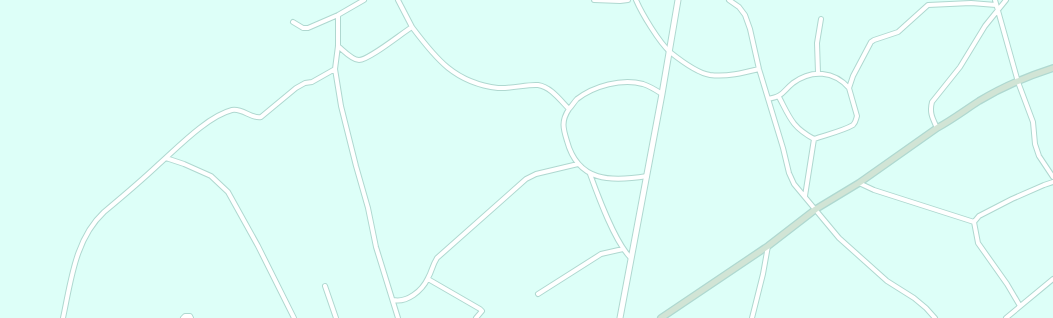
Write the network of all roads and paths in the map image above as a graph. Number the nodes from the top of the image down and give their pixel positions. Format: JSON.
{"nodes":[{"id":1,"x":364,"y":0,"type":"edge"},
{"id":2,"x":398,"y":0,"type":"edge"},
{"id":3,"x":594,"y":0,"type":"edge"},
{"id":4,"x":628,"y":0,"type":"edge"},
{"id":5,"x":636,"y":0,"type":"edge"},
{"id":6,"x":678,"y":0,"type":"edge"},
{"id":7,"x":729,"y":0,"type":"edge"},
{"id":8,"x":995,"y":0,"type":"edge"},
{"id":9,"x":1006,"y":0,"type":"edge"},
{"id":10,"x":997,"y":8,"type":"junction"},
{"id":11,"x":338,"y":15,"type":"junction"},
{"id":12,"x":821,"y":19,"type":"dead end"},
{"id":13,"x":293,"y":22,"type":"dead end"},
{"id":14,"x":412,"y":26,"type":"junction"},
{"id":15,"x":338,"y":46,"type":"junction"},
{"id":16,"x":670,"y":51,"type":"junction"},
{"id":17,"x":1053,"y":68,"type":"edge"},
{"id":18,"x":335,"y":69,"type":"junction"},
{"id":19,"x":759,"y":69,"type":"junction"},
{"id":20,"x":818,"y":73,"type":"junction"},
{"id":21,"x":1018,"y":82,"type":"junction"},
{"id":22,"x":849,"y":88,"type":"junction"},
{"id":23,"x":662,"y":94,"type":"junction"},
{"id":24,"x":779,"y":97,"type":"junction"},
{"id":25,"x":768,"y":99,"type":"junction"},
{"id":26,"x":569,"y":109,"type":"junction"},
{"id":27,"x":937,"y":128,"type":"junction"},
{"id":28,"x":814,"y":139,"type":"junction"},
{"id":29,"x":166,"y":158,"type":"junction"},
{"id":30,"x":578,"y":164,"type":"junction"},
{"id":31,"x":590,"y":174,"type":"junction"},
{"id":32,"x":647,"y":176,"type":"junction"},
{"id":33,"x":1053,"y":177,"type":"edge"},
{"id":34,"x":1053,"y":182,"type":"edge"},
{"id":35,"x":860,"y":183,"type":"junction"},
{"id":36,"x":805,"y":196,"type":"junction"},
{"id":37,"x":816,"y":209,"type":"junction"},
{"id":38,"x":974,"y":222,"type":"junction"},
{"id":39,"x":768,"y":246,"type":"junction"},
{"id":40,"x":623,"y":249,"type":"junction"},
{"id":41,"x":631,"y":258,"type":"junction"},
{"id":42,"x":428,"y":279,"type":"junction"},
{"id":43,"x":1053,"y":279,"type":"edge"},
{"id":44,"x":325,"y":286,"type":"dead end"},
{"id":45,"x":538,"y":294,"type":"dead end"},
{"id":46,"x":393,"y":300,"type":"junction"},
{"id":47,"x":1020,"y":306,"type":"junction"},
{"id":48,"x":63,"y":318,"type":"edge"},
{"id":49,"x":183,"y":318,"type":"edge"},
{"id":50,"x":191,"y":318,"type":"edge"},
{"id":51,"x":294,"y":318,"type":"edge"},
{"id":52,"x":336,"y":318,"type":"edge"},
{"id":53,"x":398,"y":318,"type":"edge"},
{"id":54,"x":476,"y":318,"type":"edge"},
{"id":55,"x":620,"y":318,"type":"edge"},
{"id":56,"x":661,"y":318,"type":"edge"},
{"id":57,"x":752,"y":318,"type":"edge"},
{"id":58,"x":935,"y":318,"type":"edge"},
{"id":59,"x":1006,"y":318,"type":"edge"}],
"edges":[{"from":1,"to":11,"type":"street"},
{"from":2,"to":14,"type":"street"},
{"from":3,"to":4,"type":"street"},
{"from":5,"to":16,"type":"street"},
{"from":6,"to":16,"type":"street"},
{"from":7,"to":19,"type":"street"},
{"from":8,"to":10,"type":"street"},
{"from":9,"to":10,"type":"street"},
{"from":10,"to":21,"type":"street"},
{"from":10,"to":22,"type":"street"},
{"from":10,"to":27,"type":"street"},
{"from":11,"to":13,"type":"street"},
{"from":11,"to":15,"type":"street"},
{"from":12,"to":20,"type":"street"},
{"from":14,"to":15,"type":"street"},
{"from":14,"to":26,"type":"street"},
{"from":15,"to":18,"type":"street"},
{"from":16,"to":19,"type":"street"},
{"from":16,"to":23,"type":"street"},
{"from":17,"to":21,"type":"main road"},
{"from":18,"to":29,"type":"street"},
{"from":18,"to":46,"type":"street"},
{"from":19,"to":25,"type":"street"},
{"from":20,"to":22,"type":"street"},
{"from":20,"to":24,"type":"street"},
{"from":21,"to":27,"type":"main road"},
{"from":21,"to":33,"type":"street"},
{"from":22,"to":28,"type":"street"},
{"from":23,"to":26,"type":"street"},
{"from":23,"to":32,"type":"street"},
{"from":24,"to":25,"type":"street"},
{"from":24,"to":28,"type":"street"},
{"from":25,"to":36,"type":"street"},
{"from":26,"to":30,"type":"street"},
{"from":27,"to":35,"type":"main road"},
{"from":28,"to":36,"type":"street"},
{"from":29,"to":48,"type":"street"},
{"from":29,"to":51,"type":"street"},
{"from":30,"to":31,"type":"street"},
{"from":30,"to":42,"type":"street"},
{"from":31,"to":32,"type":"street"},
{"from":31,"to":40,"type":"street"},
{"from":32,"to":41,"type":"street"},
{"from":34,"to":38,"type":"street"},
{"from":35,"to":37,"type":"main road"},
{"from":35,"to":38,"type":"street"},
{"from":36,"to":37,"type":"street"},
{"from":37,"to":39,"type":"main road"},
{"from":37,"to":58,"type":"street"},
{"from":38,"to":47,"type":"street"},
{"from":39,"to":56,"type":"main road"},
{"from":39,"to":57,"type":"street"},
{"from":40,"to":41,"type":"street"},
{"from":40,"to":45,"type":"street"},
{"from":41,"to":55,"type":"street"},
{"from":42,"to":46,"type":"street"},
{"from":42,"to":54,"type":"street"},
{"from":43,"to":47,"type":"street"},
{"from":44,"to":52,"type":"street"},
{"from":46,"to":53,"type":"street"},
{"from":47,"to":59,"type":"street"},
{"from":49,"to":50,"type":"street"}]}
